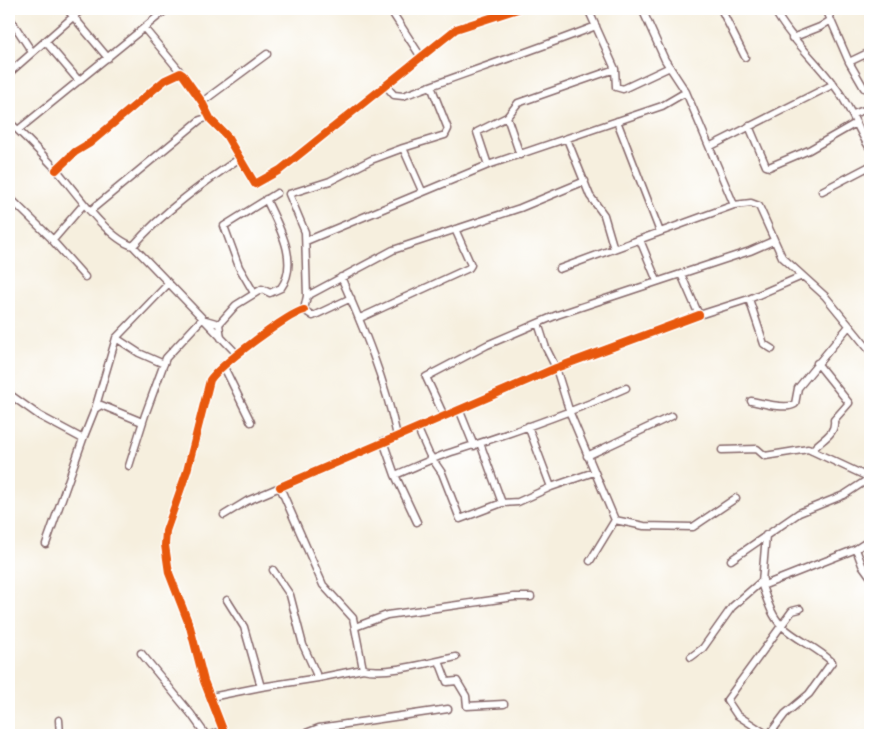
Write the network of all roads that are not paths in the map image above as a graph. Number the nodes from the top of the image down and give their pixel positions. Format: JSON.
{"nodes":[{"id":1,"x":67,"y":9,"type":"edge"},
{"id":2,"x":82,"y":9,"type":"edge"},
{"id":3,"x":167,"y":9,"type":"edge"},
{"id":4,"x":390,"y":9,"type":"edge"},
{"id":5,"x":518,"y":9,"type":"edge"},
{"id":6,"x":588,"y":9,"type":"edge"},
{"id":7,"x":652,"y":9,"type":"edge"},
{"id":8,"x":721,"y":9,"type":"edge"},
{"id":9,"x":774,"y":9,"type":"edge"},
{"id":10,"x":826,"y":9,"type":"edge"},
{"id":11,"x":643,"y":11,"type":"edge"},
{"id":12,"x":73,"y":17,"type":"junction"},
{"id":13,"x":9,"y":18,"type":"edge"},
{"id":14,"x":831,"y":20,"type":"junction"},
{"id":15,"x":596,"y":26,"type":"junction"},
{"id":16,"x":144,"y":28,"type":"junction"},
{"id":17,"x":792,"y":38,"type":"junction"},
{"id":18,"x":45,"y":41,"type":"junction"},
{"id":19,"x":32,"y":52,"type":"junction"},
{"id":20,"x":870,"y":52,"type":"edge"},
{"id":21,"x":267,"y":54,"type":"dead end"},
{"id":22,"x":422,"y":57,"type":"junction"},
{"id":23,"x":744,"y":57,"type":"dead end"},
{"id":24,"x":108,"y":58,"type":"junction"},
{"id":25,"x":849,"y":62,"type":"junction"},
{"id":26,"x":670,"y":67,"type":"junction"},
{"id":27,"x":615,"y":69,"type":"junction"},
{"id":28,"x":9,"y":73,"type":"edge"},
{"id":29,"x":183,"y":75,"type":"junction"},
{"id":30,"x":79,"y":82,"type":"junction"},
{"id":31,"x":834,"y":84,"type":"junction"},
{"id":32,"x":386,"y":86,"type":"junction"},
{"id":33,"x":431,"y":86,"type":"junction"},
{"id":34,"x":864,"y":88,"type":"dead end"},
{"id":35,"x":686,"y":92,"type":"junction"},
{"id":36,"x":202,"y":102,"type":"junction"},
{"id":37,"x":870,"y":108,"type":"edge"},
{"id":38,"x":853,"y":114,"type":"junction"},
{"id":39,"x":210,"y":117,"type":"junction"},
{"id":40,"x":507,"y":117,"type":"junction"},
{"id":41,"x":617,"y":121,"type":"junction"},
{"id":42,"x":9,"y":123,"type":"edge"},
{"id":43,"x":856,"y":123,"type":"junction"},
{"id":44,"x":750,"y":126,"type":"junction"},
{"id":45,"x":18,"y":130,"type":"junction"},
{"id":46,"x":567,"y":139,"type":"junction"},
{"id":47,"x":711,"y":146,"type":"junction"},
{"id":48,"x":402,"y":148,"type":"junction"},
{"id":49,"x":870,"y":148,"type":"edge"},
{"id":50,"x":520,"y":155,"type":"junction"},
{"id":51,"x":240,"y":158,"type":"junction"},
{"id":52,"x":488,"y":165,"type":"junction"},
{"id":53,"x":870,"y":166,"type":"edge"},
{"id":54,"x":56,"y":170,"type":"junction"},
{"id":55,"x":585,"y":182,"type":"junction"},
{"id":56,"x":422,"y":191,"type":"junction"},
{"id":57,"x":822,"y":191,"type":"dead end"},
{"id":58,"x":277,"y":193,"type":"dead end"},
{"id":59,"x":9,"y":197,"type":"edge"},
{"id":60,"x":266,"y":200,"type":"junction"},
{"id":61,"x":84,"y":204,"type":"junction"},
{"id":62,"x":734,"y":205,"type":"junction"},
{"id":63,"x":90,"y":211,"type":"junction"},
{"id":64,"x":455,"y":229,"type":"junction"},
{"id":65,"x":660,"y":232,"type":"junction"},
{"id":66,"x":52,"y":240,"type":"junction"},
{"id":67,"x":640,"y":240,"type":"junction"},
{"id":68,"x":306,"y":241,"type":"junction"},
{"id":69,"x":773,"y":241,"type":"junction"},
{"id":70,"x":133,"y":246,"type":"junction"},
{"id":71,"x":614,"y":249,"type":"junction"},
{"id":72,"x":559,"y":269,"type":"dead end"},
{"id":73,"x":681,"y":274,"type":"junction"},
{"id":74,"x":802,"y":276,"type":"junction"},
{"id":75,"x":86,"y":277,"type":"dead end"},
{"id":76,"x":341,"y":277,"type":"junction"},
{"id":77,"x":656,"y":281,"type":"junction"},
{"id":78,"x":169,"y":283,"type":"junction"},
{"id":79,"x":254,"y":293,"type":"junction"},
{"id":80,"x":307,"y":296,"type":"junction"},
{"id":81,"x":351,"y":298,"type":"junction"},
{"id":82,"x":749,"y":299,"type":"junction"},
{"id":83,"x":304,"y":310,"type":"junction"},
{"id":84,"x":699,"y":315,"type":"junction"},
{"id":85,"x":360,"y":318,"type":"junction"},
{"id":86,"x":202,"y":319,"type":"junction"},
{"id":87,"x":538,"y":323,"type":"junction"},
{"id":88,"x":219,"y":324,"type":"junction"},
{"id":89,"x":850,"y":326,"type":"junction"},
{"id":90,"x":116,"y":338,"type":"junction"},
{"id":91,"x":220,"y":338,"type":"junction"},
{"id":92,"x":772,"y":349,"type":"dead end"},
{"id":93,"x":870,"y":351,"type":"edge"},
{"id":94,"x":237,"y":354,"type":"junction"},
{"id":95,"x":817,"y":363,"type":"junction"},
{"id":96,"x":164,"y":364,"type":"junction"},
{"id":97,"x":223,"y":365,"type":"junction"},
{"id":98,"x":556,"y":368,"type":"junction"},
{"id":99,"x":626,"y":388,"type":"dead end"},
{"id":100,"x":9,"y":394,"type":"edge"},
{"id":101,"x":750,"y":401,"type":"dead end"},
{"id":102,"x":96,"y":409,"type":"junction"},
{"id":103,"x":459,"y":409,"type":"junction"},
{"id":104,"x":570,"y":413,"type":"junction"},
{"id":105,"x":444,"y":416,"type":"junction"},
{"id":106,"x":672,"y":416,"type":"dead end"},
{"id":107,"x":142,"y":422,"type":"junction"},
{"id":108,"x":251,"y":422,"type":"dead end"},
{"id":109,"x":528,"y":426,"type":"junction"},
{"id":110,"x":417,"y":427,"type":"junction"},
{"id":111,"x":397,"y":436,"type":"junction"},
{"id":112,"x":84,"y":438,"type":"junction"},
{"id":113,"x":383,"y":441,"type":"junction"},
{"id":114,"x":480,"y":443,"type":"junction"},
{"id":115,"x":474,"y":446,"type":"junction"},
{"id":116,"x":722,"y":450,"type":"dead end"},
{"id":117,"x":812,"y":451,"type":"junction"},
{"id":118,"x":587,"y":456,"type":"junction"},
{"id":119,"x":434,"y":460,"type":"junction"},
{"id":120,"x":129,"y":466,"type":"dead end"},
{"id":121,"x":594,"y":472,"type":"junction"},
{"id":122,"x":395,"y":475,"type":"junction"},
{"id":123,"x":870,"y":478,"type":"edge"},
{"id":124,"x":280,"y":487,"type":"junction"},
{"id":125,"x":551,"y":487,"type":"junction"},
{"id":126,"x":736,"y":498,"type":"dead end"},
{"id":127,"x":502,"y":503,"type":"junction"},
{"id":128,"x":224,"y":515,"type":"dead end"},
{"id":129,"x":615,"y":520,"type":"junction"},
{"id":130,"x":417,"y":522,"type":"dead end"},
{"id":131,"x":766,"y":535,"type":"junction"},
{"id":132,"x":870,"y":540,"type":"edge"},
{"id":133,"x":46,"y":544,"type":"dead end"},
{"id":134,"x":856,"y":549,"type":"junction"},
{"id":135,"x":731,"y":560,"type":"dead end"},
{"id":136,"x":590,"y":561,"type":"dead end"},
{"id":137,"x":273,"y":570,"type":"dead end"},
{"id":138,"x":870,"y":576,"type":"edge"},
{"id":139,"x":762,"y":583,"type":"junction"},
{"id":140,"x":531,"y":597,"type":"dead end"},
{"id":141,"x":227,"y":600,"type":"dead end"},
{"id":142,"x":800,"y":609,"type":"dead end"},
{"id":143,"x":780,"y":625,"type":"junction"},
{"id":144,"x":354,"y":627,"type":"junction"},
{"id":145,"x":141,"y":653,"type":"dead end"},
{"id":146,"x":456,"y":657,"type":"dead end"},
{"id":147,"x":691,"y":657,"type":"dead end"},
{"id":148,"x":439,"y":660,"type":"junction"},
{"id":149,"x":363,"y":669,"type":"junction"},
{"id":150,"x":318,"y":678,"type":"junction"},
{"id":151,"x":262,"y":687,"type":"junction"},
{"id":152,"x":211,"y":697,"type":"junction"},
{"id":153,"x":504,"y":704,"type":"dead end"},
{"id":154,"x":448,"y":709,"type":"dead end"},
{"id":155,"x":59,"y":720,"type":"dead end"},
{"id":156,"x":224,"y":733,"type":"edge"},
{"id":157,"x":60,"y":735,"type":"edge"},
{"id":158,"x":206,"y":735,"type":"edge"},
{"id":159,"x":211,"y":735,"type":"edge"},
{"id":160,"x":301,"y":735,"type":"edge"},
{"id":161,"x":768,"y":735,"type":"edge"}],
"edges":[{"from":1,"to":12,"type":"street"},
{"from":2,"to":12,"type":"street"},
{"from":3,"to":16,"type":"street"},
{"from":4,"to":22,"type":"street"},
{"from":5,"to":22,"type":"street"},
{"from":6,"to":15,"type":"street"},
{"from":7,"to":11,"type":"street"},
{"from":8,"to":23,"type":"street"},
{"from":9,"to":17,"type":"street"},
{"from":10,"to":14,"type":"street"},
{"from":11,"to":26,"type":"street"},
{"from":12,"to":18,"type":"street"},
{"from":12,"to":24,"type":"street"},
{"from":13,"to":19,"type":"street"},
{"from":14,"to":17,"type":"street"},
{"from":14,"to":25,"type":"street"},
{"from":15,"to":27,"type":"street"},
{"from":15,"to":33,"type":"street"},
{"from":16,"to":24,"type":"street"},
{"from":16,"to":29,"type":"street"},
{"from":17,"to":31,"type":"street"},
{"from":18,"to":19,"type":"street"},
{"from":18,"to":30,"type":"street"},
{"from":19,"to":28,"type":"street"},
{"from":20,"to":25,"type":"street"},
{"from":21,"to":36,"type":"street"},
{"from":22,"to":32,"type":"street"},
{"from":24,"to":30,"type":"street"},
{"from":25,"to":34,"type":"street"},
{"from":26,"to":27,"type":"street"},
{"from":26,"to":35,"type":"street"},
{"from":27,"to":40,"type":"street"},
{"from":29,"to":36,"type":"street"},
{"from":29,"to":54,"type":"street"},
{"from":30,"to":45,"type":"street"},
{"from":31,"to":38,"type":"street"},
{"from":31,"to":44,"type":"street"},
{"from":32,"to":33,"type":"street"},
{"from":32,"to":51,"type":"street"},
{"from":33,"to":48,"type":"street"},
{"from":35,"to":41,"type":"street"},
{"from":35,"to":47,"type":"street"},
{"from":36,"to":39,"type":"street"},
{"from":37,"to":38,"type":"street"},
{"from":38,"to":43,"type":"street"},
{"from":39,"to":51,"type":"street"},
{"from":39,"to":63,"type":"street"},
{"from":40,"to":50,"type":"street"},
{"from":40,"to":52,"type":"street"},
{"from":41,"to":46,"type":"street"},
{"from":41,"to":65,"type":"street"},
{"from":42,"to":45,"type":"street"},
{"from":43,"to":44,"type":"street"},
{"from":43,"to":49,"type":"street"},
{"from":44,"to":47,"type":"street"},
{"from":45,"to":54,"type":"street"},
{"from":46,"to":50,"type":"street"},
{"from":46,"to":55,"type":"street"},
{"from":47,"to":62,"type":"street"},
{"from":48,"to":56,"type":"street"},
{"from":48,"to":68,"type":"street"},
{"from":50,"to":52,"type":"street"},
{"from":51,"to":70,"type":"street"},
{"from":52,"to":56,"type":"street"},
{"from":53,"to":57,"type":"street"},
{"from":54,"to":61,"type":"street"},
{"from":55,"to":64,"type":"street"},
{"from":55,"to":71,"type":"street"},
{"from":56,"to":68,"type":"street"},
{"from":58,"to":60,"type":"street"},
{"from":59,"to":66,"type":"street"},
{"from":60,"to":79,"type":"street"},
{"from":60,"to":79,"type":"street"},
{"from":61,"to":63,"type":"street"},
{"from":61,"to":66,"type":"street"},
{"from":62,"to":65,"type":"street"},
{"from":62,"to":69,"type":"street"},
{"from":63,"to":70,"type":"street"},
{"from":64,"to":76,"type":"street"},
{"from":64,"to":85,"type":"street"},
{"from":65,"to":67,"type":"street"},
{"from":66,"to":75,"type":"street"},
{"from":67,"to":71,"type":"street"},
{"from":67,"to":77,"type":"street"},
{"from":68,"to":80,"type":"street"},
{"from":69,"to":73,"type":"street"},
{"from":69,"to":74,"type":"street"},
{"from":70,"to":78,"type":"street"},
{"from":71,"to":72,"type":"street"},
{"from":73,"to":77,"type":"street"},
{"from":73,"to":84,"type":"street"},
{"from":74,"to":82,"type":"street"},
{"from":74,"to":89,"type":"street"},
{"from":76,"to":80,"type":"street"},
{"from":76,"to":81,"type":"street"},
{"from":77,"to":87,"type":"street"},
{"from":78,"to":86,"type":"street"},
{"from":78,"to":90,"type":"street"},
{"from":79,"to":88,"type":"street"},
{"from":80,"to":83,"type":"street"},
{"from":81,"to":83,"type":"street"},
{"from":81,"to":85,"type":"street"},
{"from":82,"to":84,"type":"street"},
{"from":82,"to":92,"type":"street"},
{"from":83,"to":94,"type":"street"},
{"from":84,"to":98,"type":"street"},
{"from":85,"to":111,"type":"street"},
{"from":86,"to":88,"type":"street"},
{"from":86,"to":91,"type":"street"},
{"from":86,"to":96,"type":"street"},
{"from":87,"to":98,"type":"street"},
{"from":87,"to":105,"type":"street"},
{"from":88,"to":91,"type":"street"},
{"from":89,"to":93,"type":"street"},
{"from":89,"to":95,"type":"street"},
{"from":90,"to":96,"type":"street"},
{"from":90,"to":102,"type":"street"},
{"from":91,"to":94,"type":"street"},
{"from":94,"to":97,"type":"street"},
{"from":95,"to":101,"type":"street"},
{"from":95,"to":117,"type":"street"},
{"from":96,"to":107,"type":"street"},
{"from":97,"to":108,"type":"street"},
{"from":97,"to":152,"type":"street"},
{"from":98,"to":103,"type":"street"},
{"from":98,"to":104,"type":"street"},
{"from":99,"to":104,"type":"street"},
{"from":100,"to":112,"type":"street"},
{"from":102,"to":107,"type":"street"},
{"from":102,"to":112,"type":"street"},
{"from":103,"to":105,"type":"street"},
{"from":103,"to":115,"type":"street"},
{"from":104,"to":109,"type":"street"},
{"from":104,"to":118,"type":"street"},
{"from":105,"to":110,"type":"street"},
{"from":106,"to":118,"type":"street"},
{"from":107,"to":120,"type":"street"},
{"from":109,"to":114,"type":"street"},
{"from":109,"to":125,"type":"street"},
{"from":110,"to":111,"type":"street"},
{"from":110,"to":119,"type":"street"},
{"from":111,"to":113,"type":"street"},
{"from":112,"to":133,"type":"street"},
{"from":113,"to":122,"type":"street"},
{"from":113,"to":124,"type":"street"},
{"from":114,"to":115,"type":"street"},
{"from":114,"to":127,"type":"street"},
{"from":115,"to":119,"type":"street"},
{"from":116,"to":117,"type":"street"},
{"from":117,"to":123,"type":"street"},
{"from":118,"to":121,"type":"street"},
{"from":119,"to":122,"type":"street"},
{"from":119,"to":127,"type":"street"},
{"from":121,"to":125,"type":"street"},
{"from":121,"to":129,"type":"street"},
{"from":122,"to":130,"type":"street"},
{"from":123,"to":131,"type":"street"},
{"from":124,"to":128,"type":"street"},
{"from":124,"to":144,"type":"street"},
{"from":125,"to":127,"type":"street"},
{"from":126,"to":129,"type":"street"},
{"from":129,"to":136,"type":"street"},
{"from":131,"to":135,"type":"street"},
{"from":131,"to":139,"type":"street"},
{"from":132,"to":134,"type":"street"},
{"from":134,"to":138,"type":"street"},
{"from":134,"to":139,"type":"street"},
{"from":137,"to":150,"type":"street"},
{"from":139,"to":143,"type":"street"},
{"from":139,"to":147,"type":"street"},
{"from":140,"to":144,"type":"street"},
{"from":141,"to":151,"type":"street"},
{"from":142,"to":143,"type":"street"},
{"from":143,"to":161,"type":"street"},
{"from":143,"to":161,"type":"street"},
{"from":144,"to":149,"type":"street"},
{"from":145,"to":158,"type":"street"},
{"from":146,"to":148,"type":"street"},
{"from":148,"to":149,"type":"street"},
{"from":148,"to":153,"type":"street"},
{"from":149,"to":150,"type":"street"},
{"from":150,"to":151,"type":"street"},
{"from":151,"to":152,"type":"street"},
{"from":152,"to":156,"type":"street"},
{"from":154,"to":160,"type":"street"},
{"from":155,"to":157,"type":"street"},
{"from":156,"to":159,"type":"street"}]}
